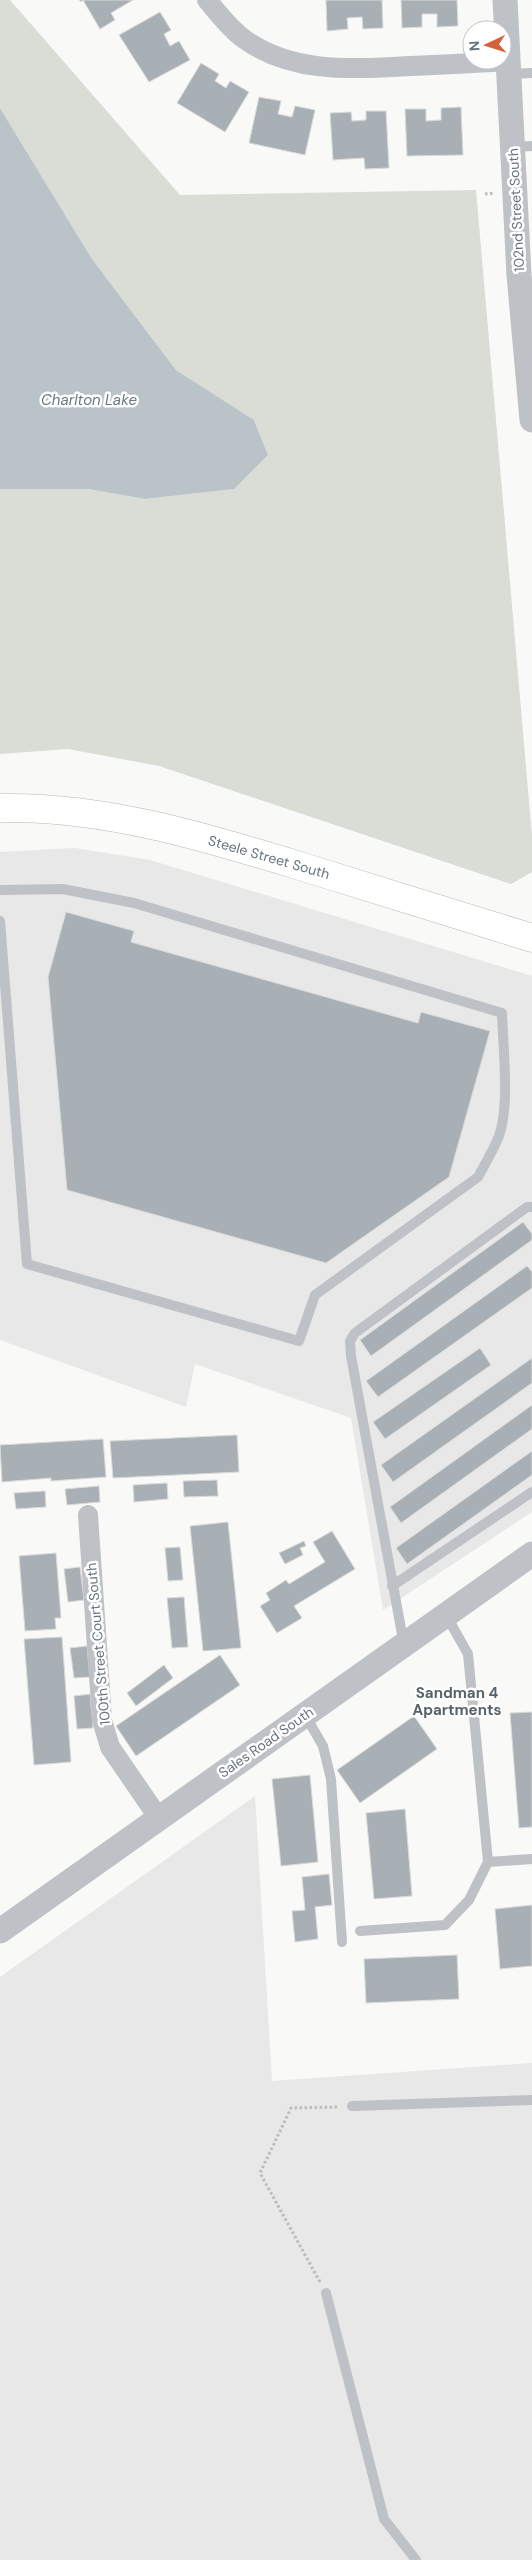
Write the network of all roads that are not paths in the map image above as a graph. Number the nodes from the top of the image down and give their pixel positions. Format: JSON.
{"nodes":[{"id":1,"x":207,"y":0,"type":"edge"},
{"id":2,"x":505,"y":0,"type":"edge"},
{"id":3,"x":516,"y":70,"type":"edge"},
{"id":4,"x":522,"y":146,"type":"edge"},
{"id":5,"x":532,"y":420,"type":"edge"},
{"id":6,"x":0,"y":808,"type":"edge"},
{"id":7,"x":0,"y":890,"type":"edge"},
{"id":8,"x":0,"y":921,"type":"edge"},
{"id":9,"x":532,"y":938,"type":"edge"},
{"id":10,"x":532,"y":1207,"type":"edge"},
{"id":11,"x":532,"y":1492,"type":"edge"},
{"id":12,"x":88,"y":1516,"type":"dead end"},
{"id":13,"x":532,"y":1554,"type":"edge"},
{"id":14,"x":392,"y":1586,"type":"junction"},
{"id":15,"x":446,"y":1615,"type":"junction"},
{"id":16,"x":404,"y":1645,"type":"junction"},
{"id":17,"x":305,"y":1714,"type":"junction"},
{"id":18,"x":158,"y":1817,"type":"junction"},
{"id":19,"x":532,"y":1859,"type":"edge"},
{"id":20,"x":488,"y":1862,"type":"junction"},
{"id":21,"x":0,"y":1931,"type":"edge"},
{"id":22,"x":360,"y":1931,"type":"dead end"},
{"id":23,"x":342,"y":1942,"type":"dead end"},
{"id":24,"x":532,"y":2100,"type":"edge"},
{"id":25,"x":352,"y":2106,"type":"road end"},
{"id":26,"x":326,"y":2293,"type":"road end"},
{"id":27,"x":416,"y":2560,"type":"edge"}],
"edges":[{"from":1,"to":3,"type":"street"},
{"from":2,"to":3,"type":"street","name":"102nd Street South"},
{"from":3,"to":4,"type":"street","name":"102nd Street South"},
{"from":4,"to":5,"type":"street","name":"102nd Street South"},
{"from":6,"to":9,"type":"main road","name":"Steele Street South"},
{"from":7,"to":8,"type":"lane"},
{"from":10,"to":14,"type":"lane"},
{"from":11,"to":14,"type":"lane"},
{"from":12,"to":18,"type":"street","name":"100th Street Court South"},
{"from":13,"to":15,"type":"street","name":"Sales Road South"},
{"from":14,"to":16,"type":"lane"},
{"from":15,"to":16,"type":"street","name":"Sales Road South"},
{"from":15,"to":20,"type":"lane"},
{"from":16,"to":17,"type":"street","name":"Sales Road South"},
{"from":17,"to":18,"type":"street","name":"Sales Road South"},
{"from":17,"to":23,"type":"lane"},
{"from":18,"to":21,"type":"street","name":"Sales Road South"},
{"from":19,"to":20,"type":"lane"},
{"from":20,"to":22,"type":"lane"},
{"from":24,"to":25,"type":"lane"},
{"from":26,"to":27,"type":"lane"}]}
